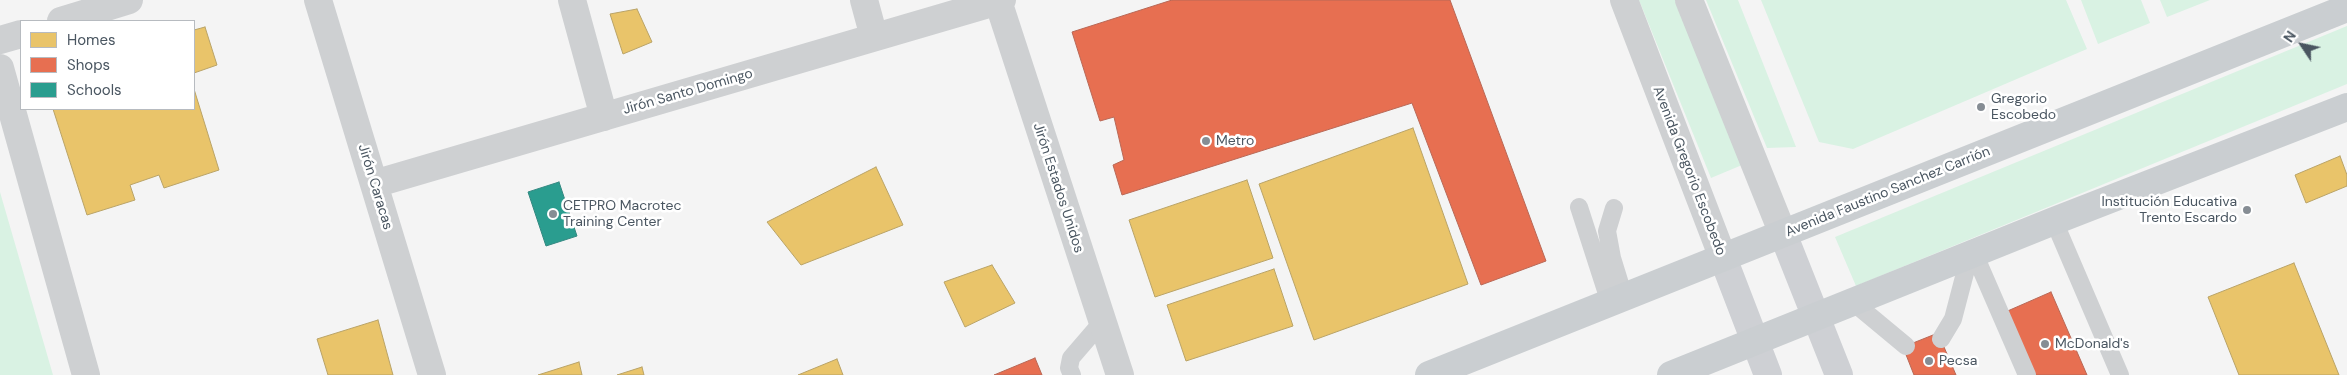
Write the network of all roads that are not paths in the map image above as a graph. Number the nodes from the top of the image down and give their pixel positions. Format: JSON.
{"nodes":[{"id":1,"x":129,"y":0,"type":"edge"},
{"id":2,"x":318,"y":0,"type":"edge"},
{"id":3,"x":572,"y":0,"type":"edge"},
{"id":4,"x":864,"y":0,"type":"edge"},
{"id":5,"x":1624,"y":0,"type":"edge"},
{"id":6,"x":1689,"y":0,"type":"edge"},
{"id":7,"x":1000,"y":1,"type":"edge"},
{"id":8,"x":2347,"y":8,"type":"edge"},
{"id":9,"x":64,"y":20,"type":"edge"},
{"id":10,"x":20,"y":34,"type":"edge"},
{"id":11,"x":874,"y":37,"type":"junction"},
{"id":12,"x":0,"y":40,"type":"edge"},
{"id":13,"x":0,"y":68,"type":"edge"},
{"id":14,"x":2347,"y":107,"type":"edge"},
{"id":15,"x":604,"y":116,"type":"junction"},
{"id":16,"x":374,"y":184,"type":"junction"},
{"id":17,"x":1579,"y":207,"type":"dead end"},
{"id":18,"x":1614,"y":208,"type":"dead end"},
{"id":19,"x":2054,"y":220,"type":"junction"},
{"id":20,"x":1782,"y":234,"type":"junction"},
{"id":21,"x":1972,"y":254,"type":"junction"},
{"id":22,"x":1723,"y":258,"type":"junction"},
{"id":23,"x":1617,"y":300,"type":"junction"},
{"id":24,"x":1853,"y":302,"type":"junction"},
{"id":25,"x":1816,"y":316,"type":"junction"},
{"id":26,"x":1102,"y":322,"type":"junction"},
{"id":27,"x":1941,"y":339,"type":"dead end"},
{"id":28,"x":1755,"y":341,"type":"junction"},
{"id":29,"x":1906,"y":346,"type":"dead end"},
{"id":30,"x":86,"y":375,"type":"edge"},
{"id":31,"x":432,"y":375,"type":"edge"},
{"id":32,"x":1072,"y":375,"type":"edge"},
{"id":33,"x":1120,"y":375,"type":"edge"},
{"id":34,"x":1429,"y":375,"type":"edge"},
{"id":35,"x":1671,"y":375,"type":"edge"},
{"id":36,"x":1768,"y":375,"type":"edge"},
{"id":37,"x":1839,"y":375,"type":"edge"},
{"id":38,"x":2027,"y":375,"type":"edge"},
{"id":39,"x":2120,"y":375,"type":"edge"}],
"edges":[{"from":1,"to":9,"type":"street"},
{"from":2,"to":16,"type":"street","name":"Jirón Caracas"},
{"from":3,"to":15,"type":"street"},
{"from":4,"to":11,"type":"street"},
{"from":5,"to":22,"type":"street","name":"Avenida Gregorio Escobedo"},
{"from":6,"to":20,"type":"street"},
{"from":7,"to":11,"type":"street","name":"Jirón Santo Domingo"},
{"from":7,"to":26,"type":"street","name":"Jirón Estados Unidos"},
{"from":8,"to":20,"type":"main road","name":"Avenida Faustino Sanchez Carrión"},
{"from":10,"to":12,"type":"street"},
{"from":11,"to":15,"type":"street","name":"Jirón Santo Domingo"},
{"from":13,"to":30,"type":"street"},
{"from":14,"to":19,"type":"main road"},
{"from":15,"to":16,"type":"street","name":"Jirón Santo Domingo"},
{"from":16,"to":31,"type":"street","name":"Jirón Caracas"},
{"from":17,"to":23,"type":"lane"},
{"from":18,"to":23,"type":"lane"},
{"from":19,"to":21,"type":"main road"},
{"from":19,"to":39,"type":"lane"},
{"from":20,"to":22,"type":"main road","name":"Avenida Faustino Sanchez Carrión"},
{"from":20,"to":25,"type":"main road"},
{"from":21,"to":24,"type":"main road"},
{"from":21,"to":27,"type":"lane"},
{"from":21,"to":38,"type":"lane"},
{"from":22,"to":23,"type":"main road","name":"Avenida Faustino Sanchez Carrión"},
{"from":22,"to":28,"type":"main road","name":"Avenida Gregorio Escobedo"},
{"from":23,"to":34,"type":"main road","name":"Avenida Faustino Sanchez Carrión"},
{"from":24,"to":25,"type":"main road"},
{"from":24,"to":29,"type":"lane"},
{"from":25,"to":28,"type":"main road"},
{"from":25,"to":37,"type":"main road"},
{"from":26,"to":32,"type":"lane"},
{"from":26,"to":33,"type":"street","name":"Jirón Estados Unidos"},
{"from":28,"to":35,"type":"main road"},
{"from":28,"to":36,"type":"main road","name":"Avenida Gregorio Escobedo"}]}
